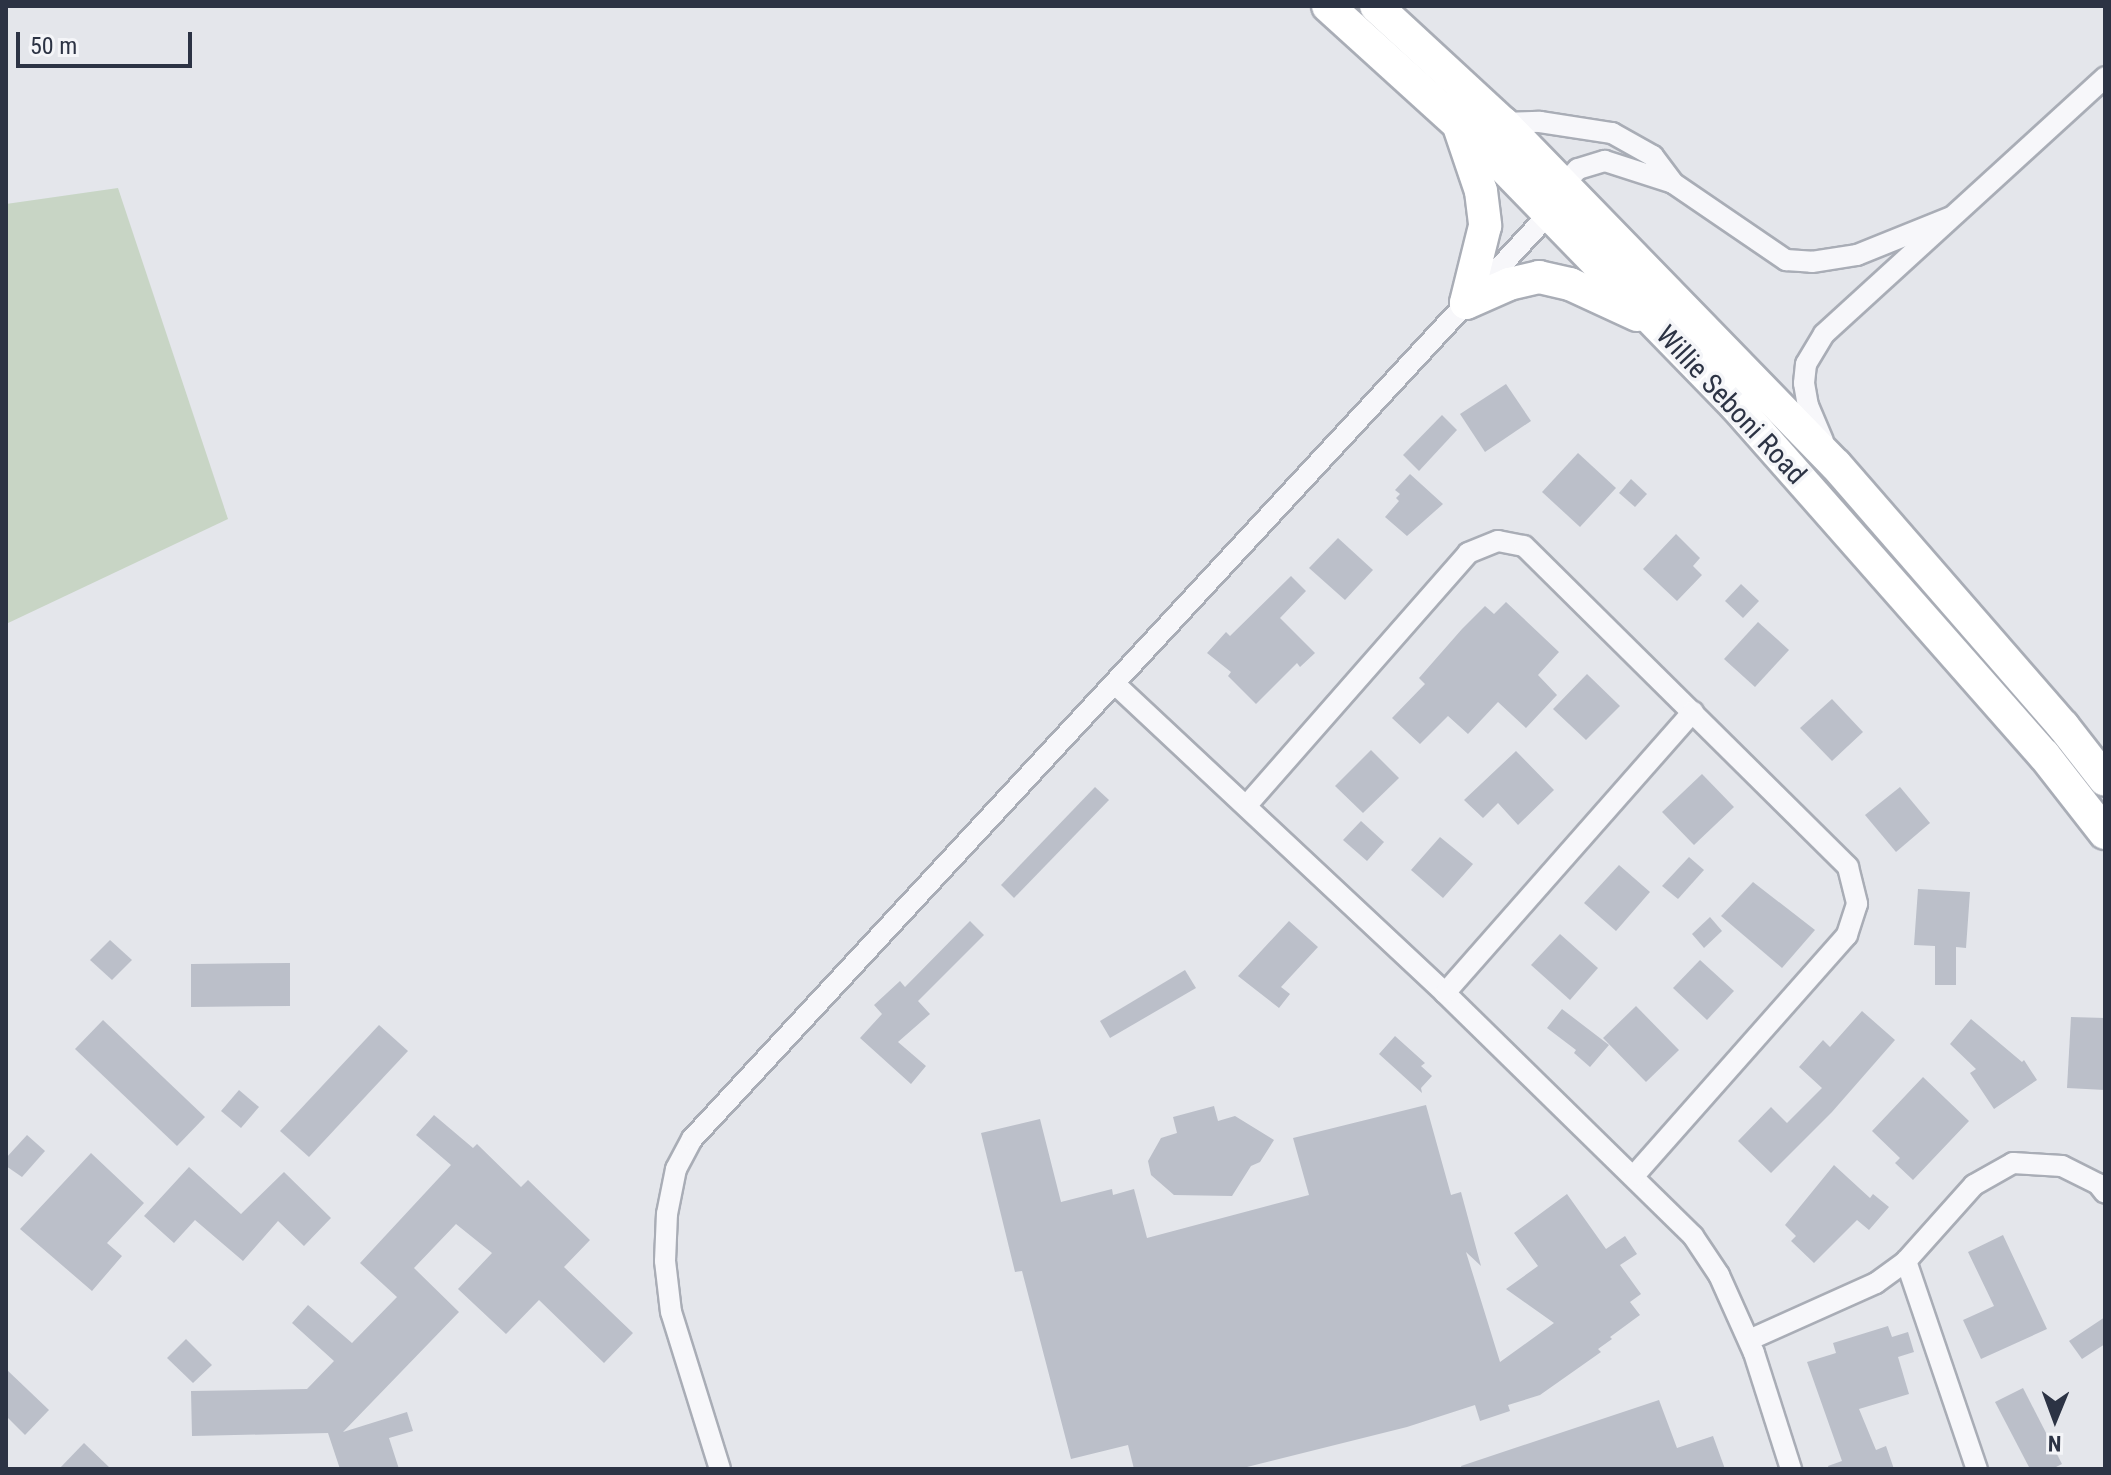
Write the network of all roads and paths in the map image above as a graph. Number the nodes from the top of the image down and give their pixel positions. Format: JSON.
{"nodes":[{"id":1,"x":1328,"y":6,"type":"edge"},
{"id":2,"x":1376,"y":6,"type":"edge"},
{"id":3,"x":2105,"y":77,"type":"edge"},
{"id":4,"x":1503,"y":123,"type":"junction"},
{"id":5,"x":1459,"y":125,"type":"junction"},
{"id":6,"x":1673,"y":183,"type":"junction"},
{"id":7,"x":1563,"y":185,"type":"junction"},
{"id":8,"x":1548,"y":215,"type":"junction"},
{"id":9,"x":1951,"y":217,"type":"junction"},
{"id":10,"x":1466,"y":303,"type":"junction"},
{"id":11,"x":1657,"y":325,"type":"junction"},
{"id":12,"x":1836,"y":465,"type":"junction"},
{"id":13,"x":1115,"y":684,"type":"junction"},
{"id":14,"x":1693,"y":712,"type":"junction"},
{"id":15,"x":2105,"y":780,"type":"edge"},
{"id":16,"x":1247,"y":805,"type":"junction"},
{"id":17,"x":2105,"y":833,"type":"edge"},
{"id":18,"x":1445,"y":993,"type":"junction"},
{"id":19,"x":1635,"y":1175,"type":"junction"},
{"id":20,"x":2105,"y":1193,"type":"edge"},
{"id":21,"x":1906,"y":1261,"type":"junction"},
{"id":22,"x":1749,"y":1340,"type":"junction"},
{"id":23,"x":720,"y":1469,"type":"edge"},
{"id":24,"x":1791,"y":1469,"type":"edge"},
{"id":25,"x":1977,"y":1469,"type":"edge"}],
"edges":[{"from":1,"to":5,"type":"main road","name":"Willie Seboni Road"},
{"from":2,"to":4,"type":"main road","name":"Willie Seboni Road"},
{"from":3,"to":9,"type":"street"},
{"from":4,"to":6,"type":"street"},
{"from":4,"to":7,"type":"main road","name":"Willie Seboni Road"},
{"from":5,"to":8,"type":"main road","name":"Willie Seboni Road"},
{"from":5,"to":10,"type":"main road"},
{"from":6,"to":7,"type":"street"},
{"from":6,"to":9,"type":"street"},
{"from":7,"to":8,"type":"street"},
{"from":7,"to":12,"type":"main road","name":"Willie Seboni Road"},
{"from":8,"to":10,"type":"street"},
{"from":8,"to":11,"type":"main road","name":"Willie Seboni Road"},
{"from":9,"to":12,"type":"street"},
{"from":10,"to":11,"type":"main road"},
{"from":10,"to":13,"type":"street"},
{"from":11,"to":17,"type":"main road","name":"Willie Seboni Road"},
{"from":12,"to":15,"type":"main road","name":"Willie Seboni Road"},
{"from":13,"to":16,"type":"street"},
{"from":13,"to":23,"type":"street"},
{"from":14,"to":16,"type":"street"},
{"from":14,"to":18,"type":"street"},
{"from":14,"to":19,"type":"street"},
{"from":16,"to":18,"type":"street"},
{"from":18,"to":19,"type":"street"},
{"from":19,"to":22,"type":"street"},
{"from":20,"to":21,"type":"street"},
{"from":21,"to":22,"type":"street"},
{"from":21,"to":25,"type":"street"},
{"from":22,"to":24,"type":"street"}]}
